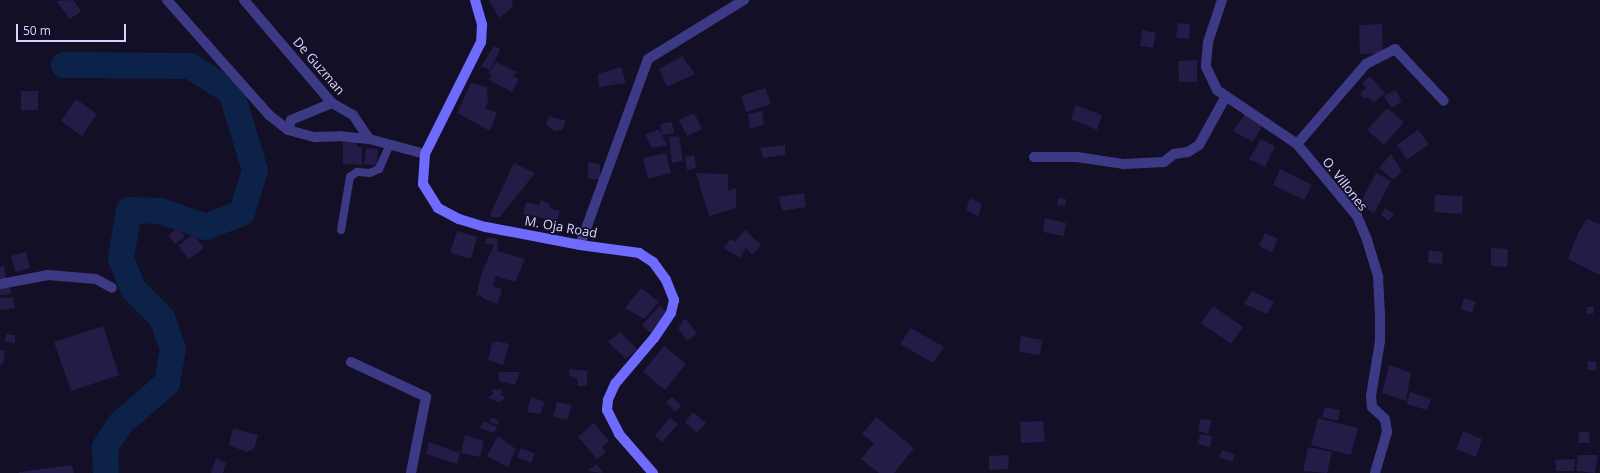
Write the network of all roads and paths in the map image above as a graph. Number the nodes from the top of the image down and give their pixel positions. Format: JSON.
{"nodes":[{"id":1,"x":167,"y":0,"type":"edge"},
{"id":2,"x":244,"y":0,"type":"edge"},
{"id":3,"x":475,"y":0,"type":"edge"},
{"id":4,"x":744,"y":0,"type":"edge"},
{"id":5,"x":1222,"y":0,"type":"edge"},
{"id":6,"x":1226,"y":96,"type":"junction"},
{"id":7,"x":1444,"y":101,"type":"dead end"},
{"id":8,"x":332,"y":103,"type":"junction"},
{"id":9,"x":288,"y":130,"type":"junction"},
{"id":10,"x":369,"y":139,"type":"junction"},
{"id":11,"x":390,"y":144,"type":"junction"},
{"id":12,"x":1297,"y":144,"type":"junction"},
{"id":13,"x":425,"y":154,"type":"junction"},
{"id":14,"x":1034,"y":157,"type":"dead end"},
{"id":15,"x":341,"y":230,"type":"dead end"},
{"id":16,"x":580,"y":245,"type":"junction"},
{"id":17,"x":0,"y":284,"type":"edge"},
{"id":18,"x":112,"y":288,"type":"dead end"},
{"id":19,"x":352,"y":362,"type":"dead end"},
{"id":20,"x":412,"y":473,"type":"edge"},
{"id":21,"x":653,"y":473,"type":"edge"},
{"id":22,"x":1375,"y":473,"type":"edge"}],
"edges":[{"from":1,"to":9,"type":"street"},
{"from":2,"to":8,"type":"street","name":"De Guzman"},
{"from":3,"to":13,"type":"street","name":"M. Oja Road"},
{"from":4,"to":16,"type":"street"},
{"from":5,"to":6,"type":"street","name":"O. Villones"},
{"from":6,"to":12,"type":"street","name":"O. Villones"},
{"from":6,"to":14,"type":"street"},
{"from":7,"to":12,"type":"street"},
{"from":8,"to":9,"type":"street"},
{"from":8,"to":10,"type":"street","name":"De Guzman"},
{"from":9,"to":10,"type":"street"},
{"from":10,"to":11,"type":"street"},
{"from":11,"to":13,"type":"street"},
{"from":11,"to":15,"type":"lane"},
{"from":12,"to":22,"type":"street","name":"O. Villones"},
{"from":13,"to":16,"type":"street","name":"M. Oja Road"},
{"from":16,"to":21,"type":"street","name":"M. Oja Road"},
{"from":17,"to":18,"type":"street"},
{"from":19,"to":20,"type":"street"}]}
